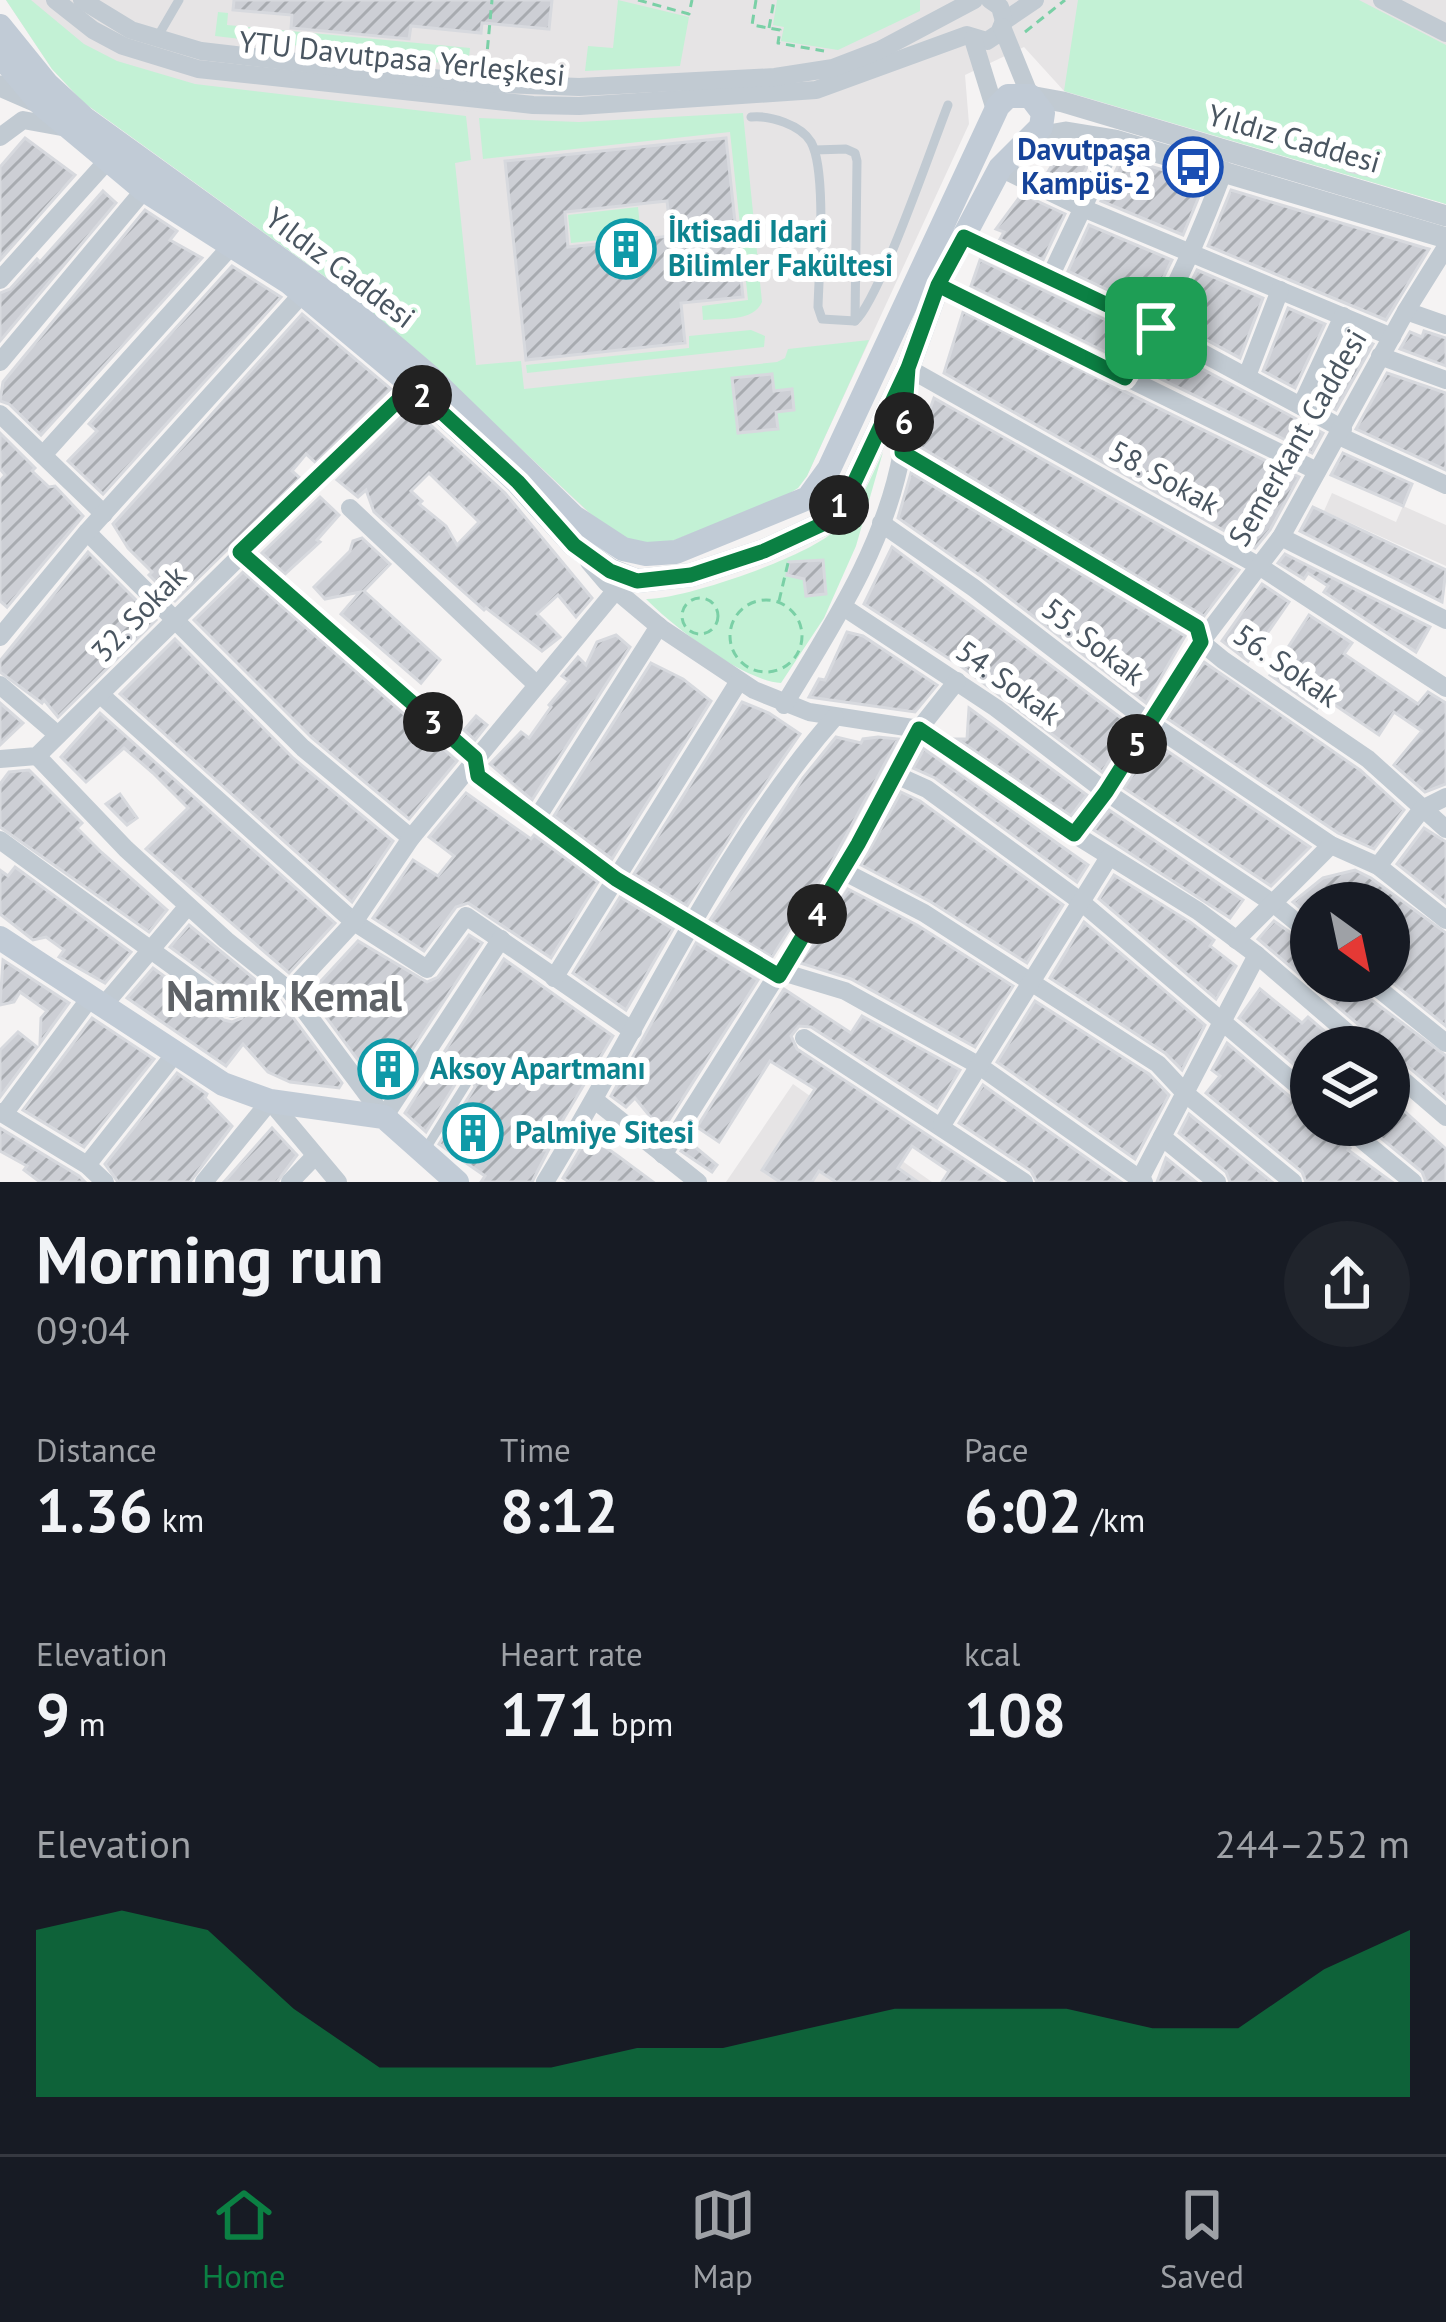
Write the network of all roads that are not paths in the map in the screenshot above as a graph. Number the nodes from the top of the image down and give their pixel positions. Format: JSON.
{"nodes":[{"id":1,"x":55,"y":0,"type":"edge"},
{"id":2,"x":82,"y":0,"type":"edge"},
{"id":3,"x":179,"y":0,"type":"edge"},
{"id":4,"x":990,"y":0,"type":"edge"},
{"id":5,"x":1035,"y":0,"type":"edge"},
{"id":6,"x":1382,"y":0,"type":"edge"},
{"id":7,"x":972,"y":1,"type":"edge"},
{"id":8,"x":0,"y":26,"type":"edge"},
{"id":9,"x":1005,"y":30,"type":"junction"},
{"id":10,"x":1446,"y":33,"type":"edge"},
{"id":11,"x":970,"y":37,"type":"junction"},
{"id":12,"x":157,"y":39,"type":"junction"},
{"id":13,"x":0,"y":55,"type":"edge"},
{"id":14,"x":0,"y":86,"type":"edge"},
{"id":15,"x":1030,"y":96,"type":"junction"},
{"id":16,"x":41,"y":104,"type":"junction"},
{"id":17,"x":948,"y":105,"type":"dead end"},
{"id":18,"x":996,"y":113,"type":"junction"},
{"id":19,"x":752,"y":117,"type":"dead end"},
{"id":20,"x":72,"y":129,"type":"junction"},
{"id":21,"x":0,"y":137,"type":"edge"},
{"id":22,"x":1031,"y":138,"type":"junction"},
{"id":23,"x":1115,"y":140,"type":"junction"},
{"id":24,"x":815,"y":150,"type":"junction"},
{"id":25,"x":108,"y":160,"type":"junction"},
{"id":26,"x":1000,"y":167,"type":"junction"},
{"id":27,"x":1224,"y":170,"type":"junction"},
{"id":28,"x":144,"y":190,"type":"junction"},
{"id":29,"x":1085,"y":209,"type":"junction"},
{"id":30,"x":1446,"y":216,"type":"edge"},
{"id":31,"x":964,"y":237,"type":"junction"},
{"id":32,"x":1446,"y":243,"type":"edge"},
{"id":33,"x":233,"y":244,"type":"junction"},
{"id":34,"x":1193,"y":253,"type":"junction"},
{"id":35,"x":1050,"y":277,"type":"junction"},
{"id":36,"x":0,"y":280,"type":"edge"},
{"id":37,"x":938,"y":285,"type":"junction"},
{"id":38,"x":1280,"y":290,"type":"junction"},
{"id":39,"x":303,"y":293,"type":"junction"},
{"id":40,"x":1406,"y":311,"type":"junction"},
{"id":41,"x":1343,"y":316,"type":"junction"},
{"id":42,"x":855,"y":321,"type":"junction"},
{"id":43,"x":1446,"y":325,"type":"edge"},
{"id":44,"x":1156,"y":328,"type":"junction"},
{"id":45,"x":1392,"y":338,"type":"junction"},
{"id":46,"x":1380,"y":356,"type":"junction"},
{"id":47,"x":0,"y":362,"type":"edge"},
{"id":48,"x":908,"y":368,"type":"junction"},
{"id":49,"x":1246,"y":376,"type":"junction"},
{"id":50,"x":1125,"y":378,"type":"junction"},
{"id":51,"x":1446,"y":380,"type":"edge"},
{"id":52,"x":413,"y":386,"type":"junction"},
{"id":53,"x":1301,"y":406,"type":"junction"},
{"id":54,"x":7,"y":421,"type":"edge"},
{"id":55,"x":1341,"y":432,"type":"junction"},
{"id":56,"x":0,"y":447,"type":"edge"},
{"id":57,"x":902,"y":452,"type":"junction"},
{"id":58,"x":43,"y":455,"type":"junction"},
{"id":59,"x":1317,"y":471,"type":"junction"},
{"id":60,"x":1446,"y":485,"type":"edge"},
{"id":61,"x":350,"y":508,"type":"dead end"},
{"id":62,"x":104,"y":514,"type":"junction"},
{"id":63,"x":881,"y":523,"type":"junction"},
{"id":64,"x":87,"y":532,"type":"junction"},
{"id":65,"x":1281,"y":537,"type":"junction"},
{"id":66,"x":574,"y":545,"type":"junction"},
{"id":67,"x":240,"y":552,"type":"junction"},
{"id":68,"x":1259,"y":566,"type":"junction"},
{"id":69,"x":616,"y":590,"type":"junction"},
{"id":70,"x":845,"y":608,"type":"junction"},
{"id":71,"x":1446,"y":620,"type":"edge"},
{"id":72,"x":173,"y":621,"type":"junction"},
{"id":73,"x":659,"y":626,"type":"junction"},
{"id":74,"x":0,"y":638,"type":"edge"},
{"id":75,"x":1201,"y":642,"type":"junction"},
{"id":76,"x":739,"y":681,"type":"junction"},
{"id":77,"x":957,"y":682,"type":"junction"},
{"id":78,"x":0,"y":686,"type":"edge"},
{"id":79,"x":537,"y":686,"type":"junction"},
{"id":80,"x":1446,"y":688,"type":"edge"},
{"id":81,"x":102,"y":696,"type":"junction"},
{"id":82,"x":784,"y":704,"type":"junction"},
{"id":83,"x":835,"y":717,"type":"junction"},
{"id":84,"x":1150,"y":723,"type":"junction"},
{"id":85,"x":919,"y":729,"type":"junction"},
{"id":86,"x":58,"y":735,"type":"junction"},
{"id":87,"x":38,"y":756,"type":"junction"},
{"id":88,"x":475,"y":758,"type":"junction"},
{"id":89,"x":0,"y":759,"type":"edge"},
{"id":90,"x":896,"y":775,"type":"junction"},
{"id":91,"x":1106,"y":792,"type":"junction"},
{"id":92,"x":1446,"y":797,"type":"edge"},
{"id":93,"x":1422,"y":809,"type":"junction"},
{"id":94,"x":535,"y":820,"type":"junction"},
{"id":95,"x":1446,"y":829,"type":"edge"},
{"id":96,"x":1074,"y":834,"type":"junction"},
{"id":97,"x":411,"y":838,"type":"junction"},
{"id":98,"x":0,"y":840,"type":"edge"},
{"id":99,"x":1331,"y":845,"type":"junction"},
{"id":100,"x":1109,"y":856,"type":"junction"},
{"id":101,"x":1378,"y":866,"type":"junction"},
{"id":102,"x":843,"y":871,"type":"junction"},
{"id":103,"x":616,"y":879,"type":"junction"},
{"id":104,"x":1080,"y":902,"type":"junction"},
{"id":105,"x":1274,"y":904,"type":"junction"},
{"id":106,"x":187,"y":907,"type":"junction"},
{"id":107,"x":1290,"y":917,"type":"edge"},
{"id":108,"x":1446,"y":920,"type":"edge"},
{"id":109,"x":354,"y":922,"type":"junction"},
{"id":110,"x":693,"y":925,"type":"junction"},
{"id":111,"x":502,"y":939,"type":"junction"},
{"id":112,"x":1236,"y":940,"type":"junction"},
{"id":113,"x":2,"y":943,"type":"edge"},
{"id":114,"x":150,"y":952,"type":"junction"},
{"id":115,"x":1257,"y":956,"type":"junction"},
{"id":116,"x":781,"y":975,"type":"junction"},
{"id":117,"x":554,"y":978,"type":"junction"},
{"id":118,"x":1030,"y":982,"type":"junction"},
{"id":119,"x":290,"y":991,"type":"junction"},
{"id":120,"x":97,"y":1002,"type":"junction"},
{"id":121,"x":1395,"y":1002,"type":"edge"},
{"id":122,"x":232,"y":1009,"type":"dead end"},
{"id":123,"x":1223,"y":1024,"type":"junction"},
{"id":124,"x":1339,"y":1026,"type":"edge"},
{"id":125,"x":633,"y":1031,"type":"junction"},
{"id":126,"x":804,"y":1037,"type":"dead end"},
{"id":127,"x":1446,"y":1043,"type":"edge"},
{"id":128,"x":174,"y":1055,"type":"junction"},
{"id":129,"x":978,"y":1065,"type":"junction"},
{"id":130,"x":1290,"y":1080,"type":"edge"},
{"id":131,"x":467,"y":1083,"type":"dead end"},
{"id":132,"x":1410,"y":1086,"type":"edge"},
{"id":133,"x":1186,"y":1094,"type":"junction"},
{"id":134,"x":270,"y":1101,"type":"junction"},
{"id":135,"x":596,"y":1101,"type":"junction"},
{"id":136,"x":2,"y":1113,"type":"edge"},
{"id":137,"x":384,"y":1117,"type":"junction"},
{"id":138,"x":1446,"y":1117,"type":"edge"},
{"id":139,"x":942,"y":1125,"type":"junction"},
{"id":140,"x":1162,"y":1138,"type":"junction"},
{"id":141,"x":1369,"y":1146,"type":"edge"},
{"id":142,"x":424,"y":1152,"type":"junction"},
{"id":143,"x":663,"y":1155,"type":"junction"},
{"id":144,"x":315,"y":1156,"type":"junction"},
{"id":145,"x":87,"y":1165,"type":"junction"},
{"id":146,"x":213,"y":1179,"type":"edge"},
{"id":147,"x":1142,"y":1180,"type":"edge"},
{"id":148,"x":694,"y":1181,"type":"edge"},
{"id":149,"x":105,"y":1182,"type":"edge"},
{"id":150,"x":290,"y":1182,"type":"edge"},
{"id":151,"x":338,"y":1182,"type":"edge"},
{"id":152,"x":457,"y":1182,"type":"edge"},
{"id":153,"x":545,"y":1182,"type":"edge"},
{"id":154,"x":1024,"y":1182,"type":"edge"},
{"id":155,"x":1216,"y":1182,"type":"edge"},
{"id":156,"x":1293,"y":1182,"type":"edge"},
{"id":157,"x":1413,"y":1182,"type":"edge"}],
"edges":[{"from":1,"to":11,"type":"street","name":"YTU Davutpasa Yerleşkesi"},
{"from":2,"to":12,"type":"street","name":"YTU Davutpasa Yerleşkesi"},
{"from":3,"to":12,"type":"lane"},
{"from":4,"to":9,"type":"street"},
{"from":5,"to":9,"type":"street","name":"YTU Davutpasa Yerleşkesi"},
{"from":6,"to":10,"type":"street"},
{"from":7,"to":11,"type":"street","name":"YTU Davutpasa Yerleşkesi"},
{"from":7,"to":12,"type":"street","name":"YTU Davutpasa Yerleşkesi"},
{"from":8,"to":18,"type":"main road","name":"Yıldız Caddesi"},
{"from":9,"to":11,"type":"street","name":"YTU Davutpasa Yerleşkesi"},
{"from":9,"to":15,"type":"street"},
{"from":11,"to":18,"type":"street","name":"YTU Davutpasa Yerleşkesi"},
{"from":13,"to":16,"type":"main road","name":"Yıldız Caddesi"},
{"from":14,"to":16,"type":"street"},
{"from":15,"to":18,"type":"main road"},
{"from":15,"to":22,"type":"main road"},
{"from":15,"to":30,"type":"street","name":"Yıldız Caddesi"},
{"from":16,"to":20,"type":"main road","name":"Yıldız Caddesi"},
{"from":17,"to":42,"type":"lane"},
{"from":18,"to":22,"type":"main road"},
{"from":19,"to":24,"type":"lane"},
{"from":20,"to":21,"type":"street"},
{"from":20,"to":25,"type":"main road","name":"Yıldız Caddesi"},
{"from":22,"to":23,"type":"street"},
{"from":22,"to":26,"type":"main road"},
{"from":23,"to":27,"type":"street"},
{"from":23,"to":29,"type":"street"},
{"from":24,"to":42,"type":"lane"},
{"from":24,"to":42,"type":"lane"},
{"from":25,"to":28,"type":"main road","name":"Yıldız Caddesi"},
{"from":25,"to":36,"type":"street"},
{"from":26,"to":29,"type":"street"},
{"from":26,"to":31,"type":"main road"},
{"from":27,"to":32,"type":"street"},
{"from":27,"to":34,"type":"street"},
{"from":28,"to":33,"type":"main road","name":"Yıldız Caddesi"},
{"from":28,"to":47,"type":"street"},
{"from":29,"to":34,"type":"street"},
{"from":29,"to":35,"type":"street"},
{"from":31,"to":35,"type":"street"},
{"from":31,"to":37,"type":"main road"},
{"from":32,"to":40,"type":"street","name":"Semerkant Caddesi"},
{"from":33,"to":39,"type":"main road","name":"Yıldız Caddesi"},
{"from":33,"to":58,"type":"street"},
{"from":34,"to":38,"type":"street"},
{"from":34,"to":44,"type":"street"},
{"from":35,"to":44,"type":"street"},
{"from":37,"to":48,"type":"main road"},
{"from":37,"to":50,"type":"street"},
{"from":38,"to":41,"type":"street"},
{"from":38,"to":49,"type":"street"},
{"from":39,"to":52,"type":"main road","name":"Yıldız Caddesi"},
{"from":39,"to":62,"type":"street"},
{"from":40,"to":43,"type":"street"},
{"from":40,"to":45,"type":"street","name":"Semerkant Caddesi"},
{"from":41,"to":45,"type":"street"},
{"from":41,"to":53,"type":"street"},
{"from":44,"to":49,"type":"street"},
{"from":44,"to":50,"type":"street"},
{"from":45,"to":46,"type":"street","name":"Semerkant Caddesi"},
{"from":46,"to":51,"type":"street"},
{"from":46,"to":55,"type":"street","name":"Semerkant Caddesi"},
{"from":48,"to":57,"type":"street"},
{"from":48,"to":66,"type":"main road"},
{"from":48,"to":68,"type":"street","name":"58. Sokak"},
{"from":49,"to":53,"type":"street"},
{"from":50,"to":59,"type":"street"},
{"from":52,"to":66,"type":"main road","name":"Yıldız Caddesi"},
{"from":52,"to":67,"type":"street","name":"32. Sokak"},
{"from":53,"to":55,"type":"street"},
{"from":54,"to":56,"type":"street"},
{"from":54,"to":58,"type":"street"},
{"from":55,"to":59,"type":"street","name":"Semerkant Caddesi"},
{"from":55,"to":60,"type":"street"},
{"from":57,"to":63,"type":"street"},
{"from":57,"to":75,"type":"street","name":"56. Sokak"},
{"from":58,"to":62,"type":"street"},
{"from":59,"to":65,"type":"street","name":"Semerkant Caddesi"},
{"from":61,"to":79,"type":"street"},
{"from":62,"to":64,"type":"street"},
{"from":63,"to":70,"type":"street"},
{"from":63,"to":84,"type":"street","name":"55. Sokak"},
{"from":64,"to":72,"type":"street"},
{"from":64,"to":74,"type":"street"},
{"from":65,"to":68,"type":"street","name":"Semerkant Caddesi"},
{"from":65,"to":71,"type":"street"},
{"from":66,"to":69,"type":"street","name":"Yıldız Caddesi"},
{"from":67,"to":72,"type":"street","name":"32. Sokak"},
{"from":67,"to":88,"type":"street"},
{"from":68,"to":75,"type":"street","name":"Semerkant Caddesi"},
{"from":68,"to":80,"type":"street","name":"58. Sokak"},
{"from":69,"to":73,"type":"street","name":"Yıldız Caddesi"},
{"from":69,"to":79,"type":"street"},
{"from":70,"to":77,"type":"street","name":"54. Sokak"},
{"from":70,"to":82,"type":"street"},
{"from":72,"to":81,"type":"street","name":"32. Sokak"},
{"from":72,"to":97,"type":"street"},
{"from":73,"to":76,"type":"street","name":"Yıldız Caddesi"},
{"from":73,"to":94,"type":"street"},
{"from":75,"to":84,"type":"street","name":"Semerkant Caddesi"},
{"from":75,"to":93,"type":"street","name":"56. Sokak"},
{"from":76,"to":82,"type":"street","name":"Yıldız Caddesi"},
{"from":76,"to":103,"type":"street"},
{"from":77,"to":85,"type":"street"},
{"from":77,"to":91,"type":"street","name":"54. Sokak"},
{"from":78,"to":86,"type":"street"},
{"from":79,"to":88,"type":"street"},
{"from":81,"to":86,"type":"street","name":"32. Sokak"},
{"from":81,"to":109,"type":"street"},
{"from":82,"to":83,"type":"street","name":"Yıldız Caddesi"},
{"from":83,"to":85,"type":"street","name":"Yıldız Caddesi"},
{"from":83,"to":110,"type":"street"},
{"from":84,"to":91,"type":"street","name":"Semerkant Caddesi"},
{"from":84,"to":99,"type":"street","name":"55. Sokak"},
{"from":85,"to":90,"type":"street"},
{"from":85,"to":96,"type":"street","name":"Yıldız Caddesi"},
{"from":86,"to":87,"type":"street","name":"32. Sokak"},
{"from":87,"to":89,"type":"street"},
{"from":87,"to":106,"type":"street"},
{"from":88,"to":94,"type":"street"},
{"from":88,"to":97,"type":"street"},
{"from":90,"to":102,"type":"street"},
{"from":90,"to":104,"type":"street"},
{"from":91,"to":96,"type":"street","name":"Semerkant Caddesi"},
{"from":91,"to":105,"type":"street","name":"54. Sokak"},
{"from":92,"to":93,"type":"street"},
{"from":93,"to":95,"type":"street","name":"56. Sokak"},
{"from":93,"to":101,"type":"street"},
{"from":94,"to":103,"type":"street"},
{"from":96,"to":100,"type":"street","name":"Yıldız Caddesi"},
{"from":97,"to":109,"type":"street"},
{"from":98,"to":114,"type":"street"},
{"from":99,"to":101,"type":"street","name":"55. Sokak"},
{"from":99,"to":105,"type":"street"},
{"from":100,"to":104,"type":"street"},
{"from":100,"to":112,"type":"street","name":"Yıldız Caddesi"},
{"from":101,"to":108,"type":"street","name":"55. Sokak"},
{"from":102,"to":116,"type":"street"},
{"from":102,"to":118,"type":"street"},
{"from":103,"to":110,"type":"street"},
{"from":103,"to":117,"type":"street"},
{"from":104,"to":118,"type":"street"},
{"from":104,"to":123,"type":"street"},
{"from":105,"to":107,"type":"street","name":"54. Sokak"},
{"from":105,"to":112,"type":"street"},
{"from":106,"to":114,"type":"street"},
{"from":106,"to":119,"type":"street"},
{"from":109,"to":111,"type":"street"},
{"from":109,"to":119,"type":"street"},
{"from":110,"to":116,"type":"street"},
{"from":110,"to":125,"type":"street"},
{"from":111,"to":117,"type":"street"},
{"from":111,"to":137,"type":"street"},
{"from":112,"to":115,"type":"street","name":"Yıldız Caddesi"},
{"from":113,"to":120,"type":"main road"},
{"from":114,"to":120,"type":"street"},
{"from":114,"to":122,"type":"street"},
{"from":115,"to":123,"type":"street"},
{"from":115,"to":124,"type":"street","name":"Yıldız Caddesi"},
{"from":116,"to":129,"type":"street"},
{"from":116,"to":143,"type":"street"},
{"from":117,"to":125,"type":"street"},
{"from":118,"to":129,"type":"street"},
{"from":118,"to":133,"type":"street"},
{"from":119,"to":137,"type":"street"},
{"from":120,"to":128,"type":"main road"},
{"from":120,"to":136,"type":"street"},
{"from":121,"to":127,"type":"street"},
{"from":123,"to":130,"type":"street"},
{"from":123,"to":133,"type":"street"},
{"from":125,"to":135,"type":"street"},
{"from":126,"to":139,"type":"street"},
{"from":128,"to":134,"type":"main road"},
{"from":128,"to":145,"type":"street"},
{"from":129,"to":139,"type":"street"},
{"from":129,"to":147,"type":"street"},
{"from":131,"to":142,"type":"lane"},
{"from":132,"to":138,"type":"street"},
{"from":133,"to":140,"type":"street"},
{"from":133,"to":156,"type":"street"},
{"from":134,"to":137,"type":"main road"},
{"from":134,"to":144,"type":"street"},
{"from":134,"to":146,"type":"street"},
{"from":135,"to":143,"type":"street"},
{"from":135,"to":153,"type":"street"},
{"from":136,"to":145,"type":"street"},
{"from":137,"to":142,"type":"main road"},
{"from":139,"to":154,"type":"street"},
{"from":140,"to":147,"type":"street"},
{"from":140,"to":155,"type":"street"},
{"from":141,"to":157,"type":"street"},
{"from":142,"to":152,"type":"main road"},
{"from":143,"to":148,"type":"street"},
{"from":144,"to":150,"type":"street"},
{"from":144,"to":151,"type":"street"},
{"from":145,"to":149,"type":"street"}]}
